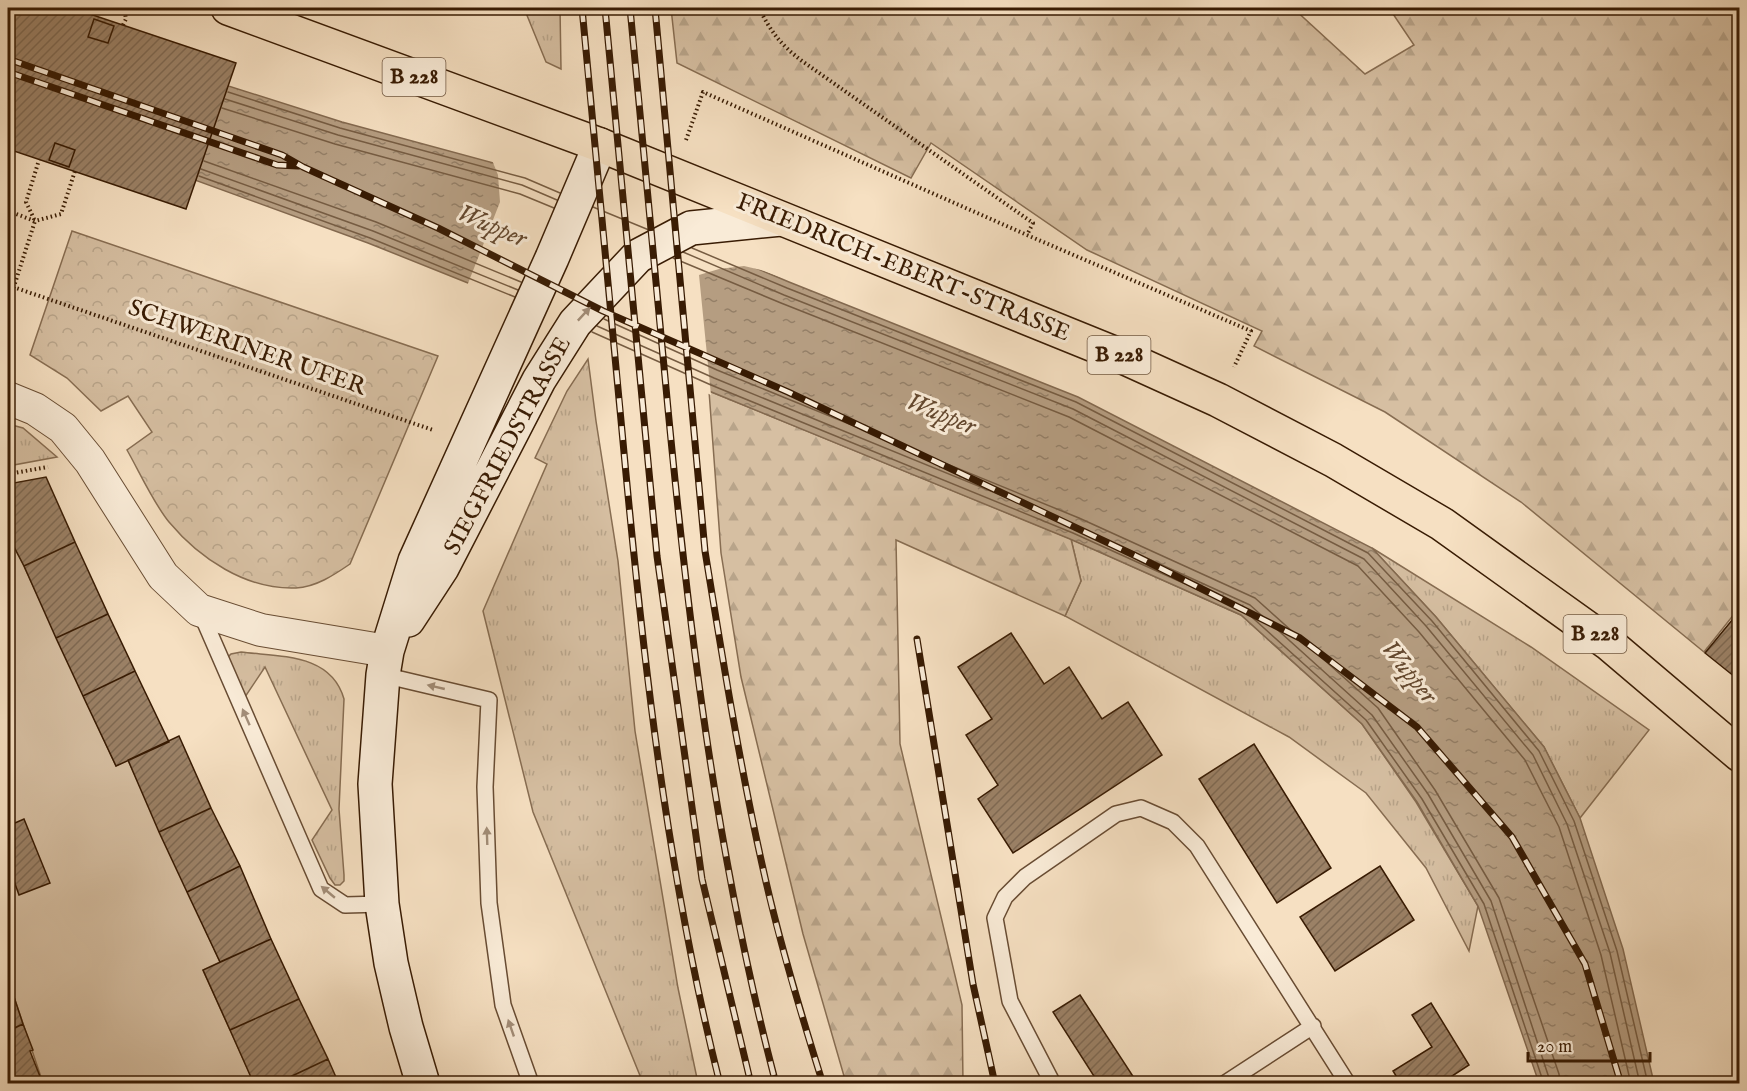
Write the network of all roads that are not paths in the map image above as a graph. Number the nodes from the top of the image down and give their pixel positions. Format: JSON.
{"nodes":[{"id":1,"x":228,"y":8,"type":"edge"},
{"id":2,"x":600,"y":145,"type":"junction"},
{"id":3,"x":781,"y":219,"type":"junction"},
{"id":4,"x":8,"y":398,"type":"edge"},
{"id":5,"x":199,"y":610,"type":"junction"},
{"id":6,"x":385,"y":663,"type":"junction"},
{"id":7,"x":1740,"y":755,"type":"edge"},
{"id":8,"x":382,"y":904,"type":"junction"},
{"id":9,"x":1313,"y":1026,"type":"junction"},
{"id":10,"x":423,"y":1083,"type":"edge"},
{"id":11,"x":531,"y":1083,"type":"edge"},
{"id":12,"x":1053,"y":1083,"type":"edge"},
{"id":13,"x":1224,"y":1083,"type":"edge"},
{"id":14,"x":1348,"y":1083,"type":"edge"}],
"edges":[{"from":1,"to":2,"type":"main road","number":"B 228"},
{"from":2,"to":3,"type":"main road","name":"FRIEDRICH-EBERT-STRASSE","number":"B 228"},
{"from":2,"to":6,"type":"street","name":"SIEGFRIEDSTRASSE"},
{"from":6,"to":3,"type":"street","name":"SIEGFRIEDSTRASSE","one_way":true},
{"from":3,"to":7,"type":"main road","name":"FRIEDRICH-EBERT-STRASSE","number":"B 228"},
{"from":4,"to":5,"type":"street"},
{"from":5,"to":6,"type":"street"},
{"from":8,"to":5,"type":"lane","one_way":true},
{"from":6,"to":8,"type":"street","name":"SIEGFRIEDSTRASSE"},
{"from":11,"to":6,"type":"lane","one_way":true},
{"from":8,"to":10,"type":"street","name":"SIEGFRIEDSTRASSE"},
{"from":9,"to":12,"type":"lane"},
{"from":9,"to":13,"type":"lane"},
{"from":9,"to":14,"type":"lane"}]}
